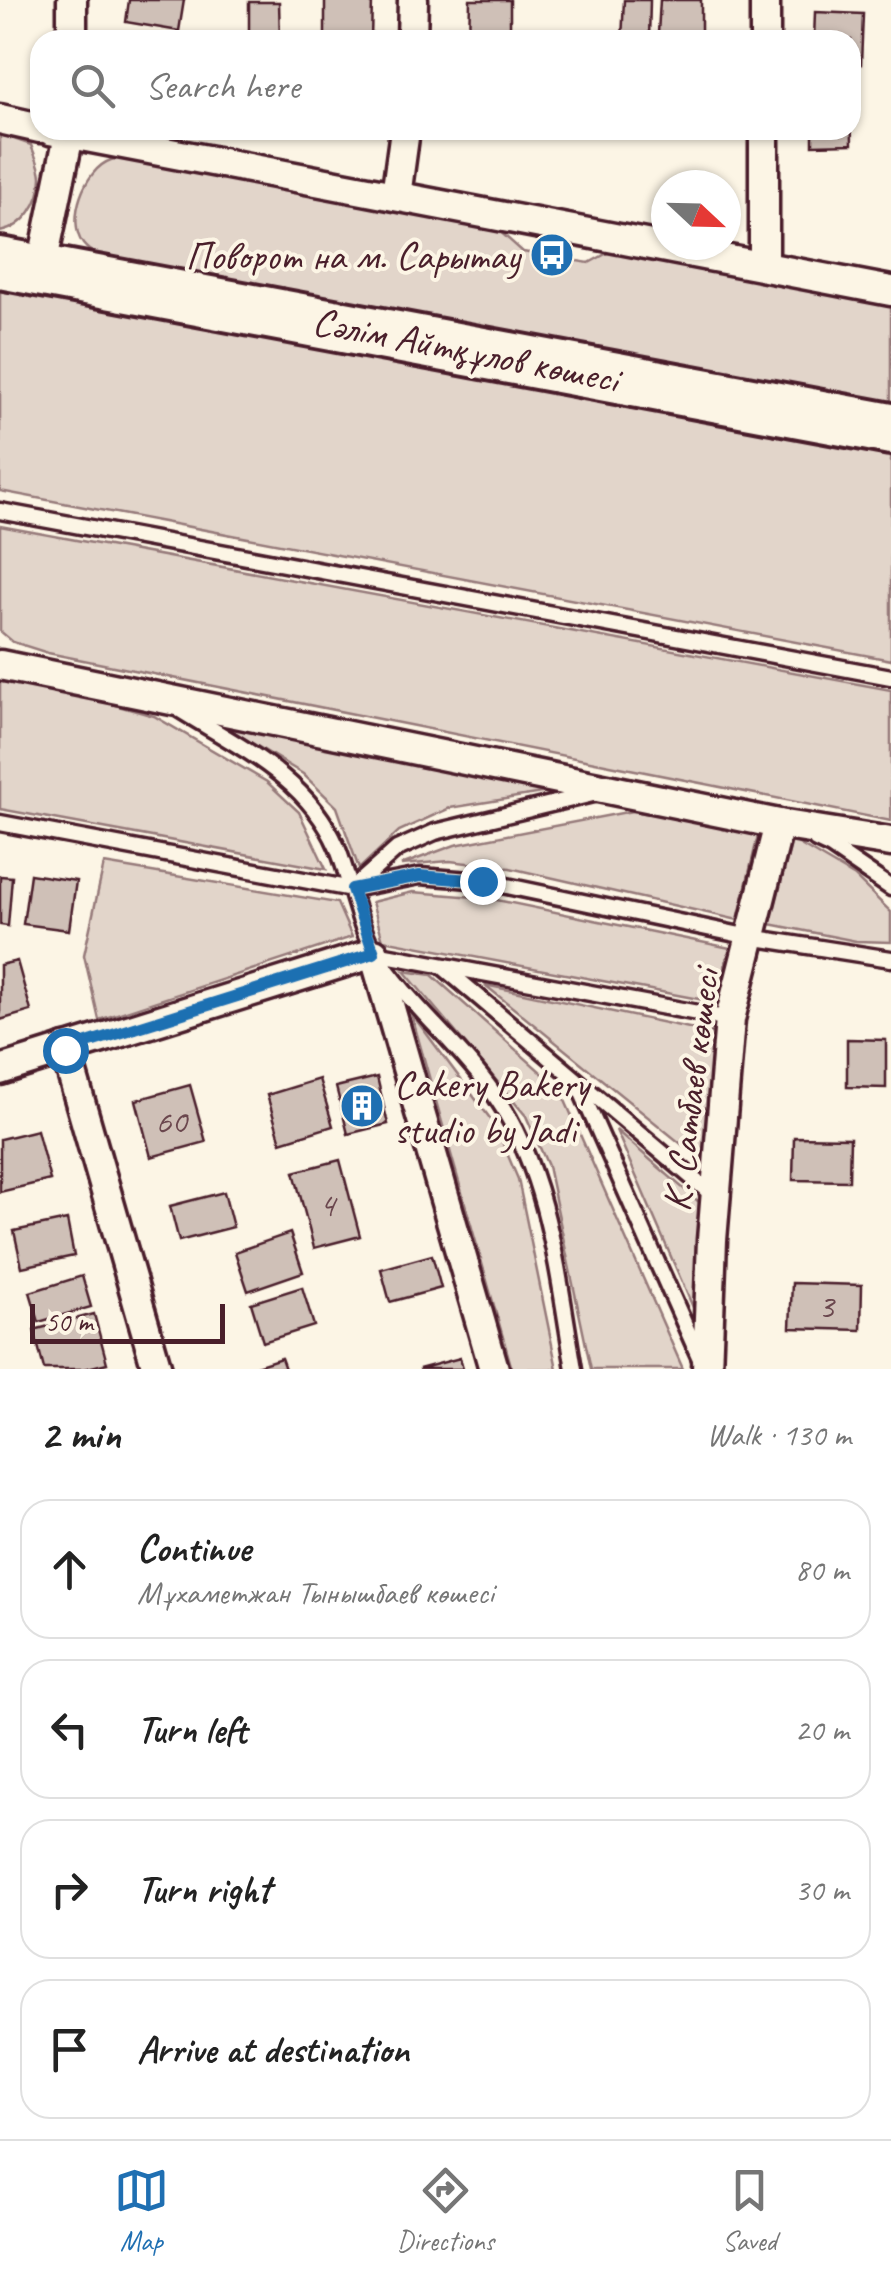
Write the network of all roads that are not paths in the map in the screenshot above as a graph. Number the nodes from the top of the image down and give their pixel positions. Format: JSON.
{"nodes":[{"id":1,"x":72,"y":0,"type":"edge"},
{"id":2,"x":413,"y":0,"type":"edge"},
{"id":3,"x":765,"y":0,"type":"edge"},
{"id":4,"x":72,"y":30,"type":"edge"},
{"id":5,"x":412,"y":30,"type":"edge"},
{"id":6,"x":764,"y":30,"type":"edge"},
{"id":7,"x":0,"y":119,"type":"edge"},
{"id":8,"x":30,"y":126,"type":"edge"},
{"id":9,"x":60,"y":140,"type":"edge"},
{"id":10,"x":109,"y":140,"type":"edge"},
{"id":11,"x":404,"y":140,"type":"edge"},
{"id":12,"x":764,"y":140,"type":"edge"},
{"id":13,"x":396,"y":196,"type":"junction"},
{"id":14,"x":20,"y":266,"type":"edge"},
{"id":15,"x":764,"y":266,"type":"junction"},
{"id":16,"x":891,"y":291,"type":"edge"},
{"id":17,"x":891,"y":429,"type":"edge"},
{"id":18,"x":0,"y":510,"type":"edge"},
{"id":19,"x":6,"y":662,"type":"edge"},
{"id":20,"x":891,"y":677,"type":"edge"},
{"id":21,"x":158,"y":697,"type":"junction"},
{"id":22,"x":613,"y":790,"type":"junction"},
{"id":23,"x":0,"y":823,"type":"edge"},
{"id":24,"x":779,"y":824,"type":"junction"},
{"id":25,"x":891,"y":842,"type":"edge"},
{"id":26,"x":891,"y":888,"type":"edge"},
{"id":27,"x":352,"y":889,"type":"junction"},
{"id":28,"x":750,"y":937,"type":"junction"},
{"id":29,"x":374,"y":953,"type":"junction"},
{"id":30,"x":887,"y":957,"type":"edge"},
{"id":31,"x":442,"y":966,"type":"junction"},
{"id":32,"x":730,"y":1018,"type":"junction"},
{"id":33,"x":65,"y":1050,"type":"junction"},
{"id":34,"x":0,"y":1070,"type":"edge"},
{"id":35,"x":575,"y":1078,"type":"junction"},
{"id":36,"x":716,"y":1198,"type":"junction"},
{"id":37,"x":157,"y":1369,"type":"edge"},
{"id":38,"x":494,"y":1369,"type":"edge"},
{"id":39,"x":574,"y":1369,"type":"edge"},
{"id":40,"x":706,"y":1369,"type":"edge"}],
"edges":[{"from":1,"to":4,"type":"street"},
{"from":2,"to":5,"type":"street"},
{"from":3,"to":6,"type":"street"},
{"from":7,"to":8,"type":"street"},
{"from":9,"to":14,"type":"street"},
{"from":10,"to":13,"type":"street"},
{"from":11,"to":13,"type":"street"},
{"from":12,"to":15,"type":"street"},
{"from":13,"to":15,"type":"street"},
{"from":14,"to":17,"type":"highway","name":"Сәлім Айтқұлов көшесі"},
{"from":15,"to":16,"type":"street"},
{"from":18,"to":20,"type":"lane"},
{"from":19,"to":21,"type":"street"},
{"from":21,"to":22,"type":"street"},
{"from":21,"to":27,"type":"lane"},
{"from":22,"to":24,"type":"street"},
{"from":22,"to":27,"type":"lane"},
{"from":23,"to":27,"type":"lane"},
{"from":24,"to":25,"type":"street"},
{"from":24,"to":26,"type":"lane"},
{"from":24,"to":28,"type":"street","name":"К. Сатбаев көшесі"},
{"from":27,"to":28,"type":"lane"},
{"from":27,"to":29,"type":"lane"},
{"from":28,"to":30,"type":"lane"},
{"from":28,"to":32,"type":"street","name":"К. Сатбаев көшесі"},
{"from":29,"to":31,"type":"lane"},
{"from":29,"to":33,"type":"street"},
{"from":29,"to":38,"type":"street"},
{"from":29,"to":39,"type":"lane"},
{"from":31,"to":32,"type":"lane"},
{"from":31,"to":35,"type":"lane"},
{"from":32,"to":36,"type":"street","name":"К. Сатбаев көшесі"},
{"from":33,"to":34,"type":"street"},
{"from":33,"to":37,"type":"street"},
{"from":35,"to":36,"type":"lane"},
{"from":35,"to":40,"type":"lane"},
{"from":36,"to":40,"type":"street","name":"К. Сатбаев көшесі"}]}
